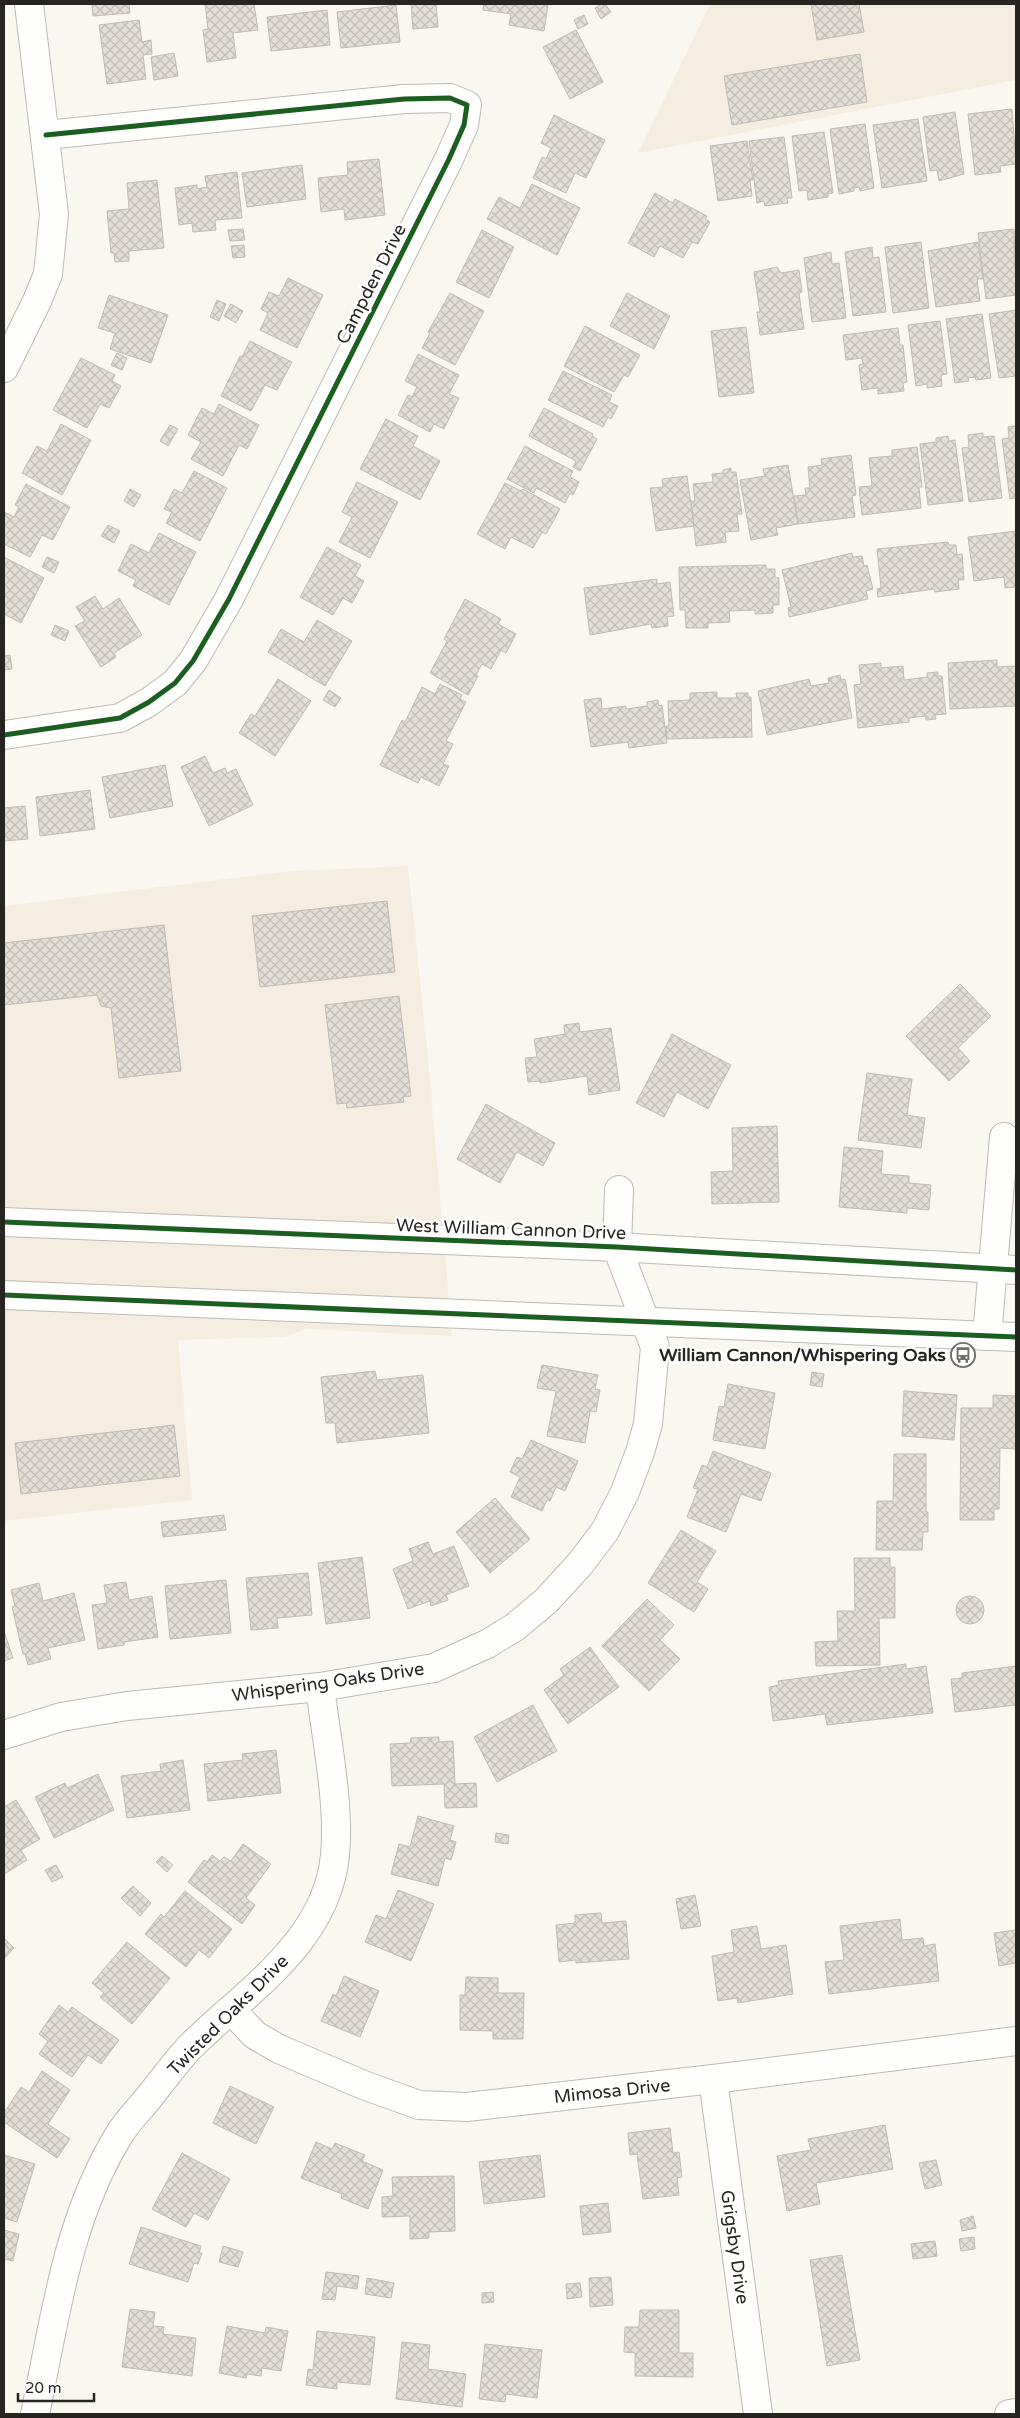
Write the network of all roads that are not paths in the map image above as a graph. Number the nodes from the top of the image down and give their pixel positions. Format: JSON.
{"nodes":[{"id":1,"x":29,"y":4,"type":"edge"},
{"id":2,"x":46,"y":135,"type":"junction"},
{"id":3,"x":4,"y":368,"type":"edge"},
{"id":4,"x":4,"y":735,"type":"edge"},
{"id":5,"x":1004,"y":1137,"type":"dead end"},
{"id":6,"x":619,"y":1190,"type":"dead end"},
{"id":7,"x":4,"y":1222,"type":"edge"},
{"id":8,"x":617,"y":1247,"type":"junction"},
{"id":9,"x":1004,"y":1270,"type":"edge"},
{"id":10,"x":4,"y":1295,"type":"edge"},
{"id":11,"x":646,"y":1323,"type":"junction"},
{"id":12,"x":987,"y":1336,"type":"junction"},
{"id":13,"x":1016,"y":1337,"type":"edge"},
{"id":14,"x":320,"y":1687,"type":"junction"},
{"id":15,"x":4,"y":1735,"type":"edge"},
{"id":16,"x":231,"y":2010,"type":"junction"},
{"id":17,"x":1016,"y":2041,"type":"edge"},
{"id":18,"x":713,"y":2079,"type":"junction"},
{"id":19,"x":1016,"y":2413,"type":"edge"},
{"id":20,"x":41,"y":2414,"type":"edge"},
{"id":21,"x":758,"y":2414,"type":"edge"},
{"id":22,"x":1009,"y":2414,"type":"edge"}],
"edges":[{"from":1,"to":2,"type":"street"},
{"from":2,"to":3,"type":"street"},
{"from":2,"to":4,"type":"street","name":"Campden Drive"},
{"from":5,"to":9,"type":"street"},
{"from":6,"to":8,"type":"street"},
{"from":7,"to":8,"type":"street","name":"West William Cannon Drive"},
{"from":8,"to":9,"type":"street","name":"West William Cannon Drive"},
{"from":8,"to":11,"type":"street","name":"Whispering Oaks Drive"},
{"from":9,"to":12,"type":"street"},
{"from":10,"to":11,"type":"street"},
{"from":11,"to":12,"type":"street"},
{"from":11,"to":14,"type":"street","name":"Whispering Oaks Drive"},
{"from":12,"to":13,"type":"street"},
{"from":14,"to":15,"type":"street","name":"Whispering Oaks Drive"},
{"from":14,"to":16,"type":"street","name":"Twisted Oaks Drive"},
{"from":16,"to":18,"type":"street","name":"Mimosa Drive"},
{"from":16,"to":20,"type":"street","name":"Twisted Oaks Drive"},
{"from":17,"to":18,"type":"street","name":"Mimosa Drive"},
{"from":18,"to":21,"type":"street","name":"Grigsby Drive"},
{"from":19,"to":22,"type":"street"}]}
